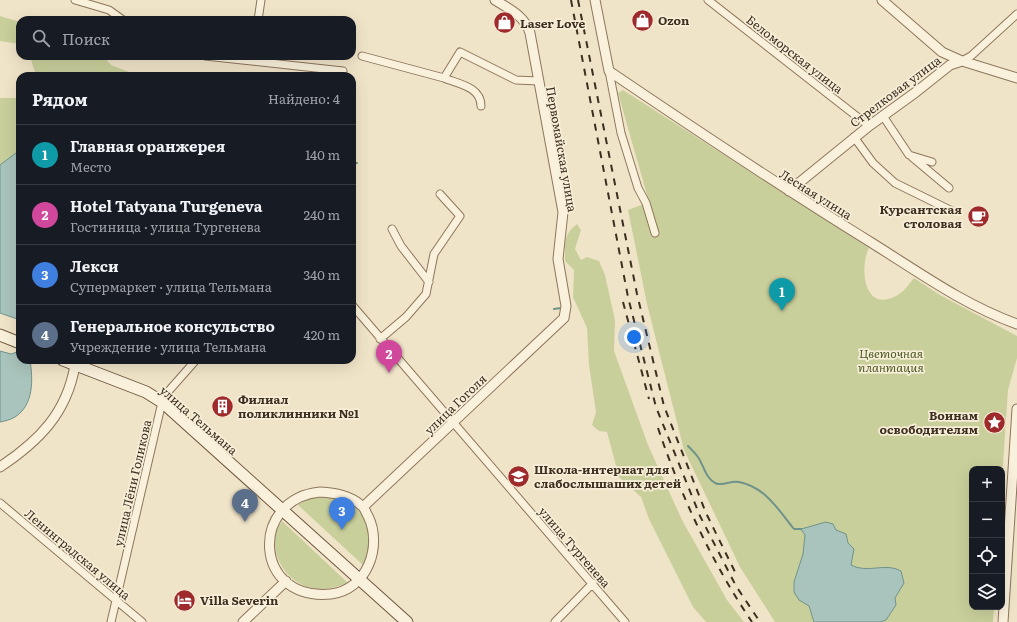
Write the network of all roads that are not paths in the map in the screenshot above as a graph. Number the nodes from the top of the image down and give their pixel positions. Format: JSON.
{"nodes":[{"id":1,"x":75,"y":0,"type":"edge"},
{"id":2,"x":260,"y":0,"type":"edge"},
{"id":3,"x":495,"y":0,"type":"edge"},
{"id":4,"x":595,"y":0,"type":"edge"},
{"id":5,"x":708,"y":0,"type":"edge"},
{"id":6,"x":882,"y":0,"type":"edge"},
{"id":7,"x":1017,"y":14,"type":"edge"},
{"id":8,"x":117,"y":16,"type":"edge"},
{"id":9,"x":258,"y":16,"type":"edge"},
{"id":10,"x":362,"y":56,"type":"dead end"},
{"id":11,"x":263,"y":60,"type":"edge"},
{"id":12,"x":962,"y":61,"type":"junction"},
{"id":13,"x":343,"y":71,"type":"dead end"},
{"id":14,"x":609,"y":72,"type":"junction"},
{"id":15,"x":444,"y":78,"type":"junction"},
{"id":16,"x":1017,"y":78,"type":"edge"},
{"id":17,"x":538,"y":81,"type":"junction"},
{"id":18,"x":480,"y":106,"type":"dead end"},
{"id":19,"x":883,"y":116,"type":"junction"},
{"id":20,"x":869,"y":126,"type":"junction"},
{"id":21,"x":854,"y":137,"type":"junction"},
{"id":22,"x":909,"y":154,"type":"junction"},
{"id":23,"x":932,"y":162,"type":"dead end"},
{"id":24,"x":949,"y":188,"type":"dead end"},
{"id":25,"x":788,"y":191,"type":"junction"},
{"id":26,"x":440,"y":194,"type":"dead end"},
{"id":27,"x":952,"y":211,"type":"dead end"},
{"id":28,"x":392,"y":229,"type":"dead end"},
{"id":29,"x":655,"y":232,"type":"dead end"},
{"id":30,"x":429,"y":282,"type":"junction"},
{"id":31,"x":356,"y":310,"type":"edge"},
{"id":32,"x":564,"y":318,"type":"joint"},
{"id":33,"x":1017,"y":324,"type":"edge"},
{"id":34,"x":0,"y":336,"type":"edge"},
{"id":35,"x":380,"y":339,"type":"junction"},
{"id":36,"x":16,"y":341,"type":"edge"},
{"id":37,"x":75,"y":364,"type":"edge"},
{"id":38,"x":80,"y":364,"type":"edge"},
{"id":39,"x":192,"y":364,"type":"edge"},
{"id":40,"x":162,"y":402,"type":"junction"},
{"id":41,"x":1017,"y":409,"type":"edge"},
{"id":42,"x":453,"y":423,"type":"junction"},
{"id":43,"x":0,"y":467,"type":"edge"},
{"id":44,"x":0,"y":503,"type":"edge"},
{"id":45,"x":363,"y":507,"type":"junction"},
{"id":46,"x":283,"y":511,"type":"junction"},
{"id":47,"x":359,"y":579,"type":"junction"},
{"id":48,"x":286,"y":581,"type":"junction"},
{"id":49,"x":593,"y":583,"type":"junction"},
{"id":50,"x":116,"y":600,"type":"junction"},
{"id":51,"x":111,"y":622,"type":"edge"},
{"id":52,"x":142,"y":622,"type":"edge"},
{"id":53,"x":243,"y":622,"type":"edge"},
{"id":54,"x":406,"y":622,"type":"edge"},
{"id":55,"x":555,"y":622,"type":"edge"},
{"id":56,"x":625,"y":622,"type":"edge"},
{"id":57,"x":1002,"y":622,"type":"edge"}],
"edges":[{"from":1,"to":8,"type":"street"},
{"from":2,"to":9,"type":"street"},
{"from":3,"to":17,"type":"street","name":"Первомайская улица"},
{"from":4,"to":14,"type":"street"},
{"from":5,"to":20,"type":"street","name":"Беломорская улица"},
{"from":6,"to":12,"type":"street"},
{"from":7,"to":12,"type":"street","name":"Стрелковая улица"},
{"from":10,"to":15,"type":"street"},
{"from":11,"to":13,"type":"street"},
{"from":12,"to":16,"type":"street"},
{"from":12,"to":19,"type":"street","name":"Стрелковая улица"},
{"from":14,"to":25,"type":"street","name":"Лесная улица"},
{"from":14,"to":29,"type":"street"},
{"from":15,"to":17,"type":"street"},
{"from":15,"to":18,"type":"street"},
{"from":17,"to":32,"type":"street","name":"Первомайская улица"},
{"from":19,"to":20,"type":"street","name":"Стрелковая улица"},
{"from":19,"to":22,"type":"street"},
{"from":20,"to":21,"type":"street","name":"Стрелковая улица"},
{"from":21,"to":25,"type":"street","name":"Стрелковая улица"},
{"from":21,"to":27,"type":"street"},
{"from":22,"to":23,"type":"street"},
{"from":22,"to":24,"type":"street"},
{"from":25,"to":33,"type":"street","name":"Лесная улица"},
{"from":26,"to":30,"type":"street"},
{"from":28,"to":30,"type":"street"},
{"from":30,"to":35,"type":"street"},
{"from":31,"to":35,"type":"street","name":"улица Тургенева"},
{"from":32,"to":42,"type":"street","name":"улица Гоголя"},
{"from":34,"to":36,"type":"main road"},
{"from":35,"to":42,"type":"street","name":"улица Тургенева"},
{"from":37,"to":43,"type":"street"},
{"from":38,"to":40,"type":"main road","name":"улица Тельмана"},
{"from":39,"to":40,"type":"street","name":"улица Лёни Голикова"},
{"from":40,"to":46,"type":"main road","name":"улица Тельмана"},
{"from":40,"to":50,"type":"street","name":"улица Лёни Голикова"},
{"from":41,"to":57,"type":"street"},
{"from":42,"to":45,"type":"street","name":"улица Гоголя"},
{"from":42,"to":49,"type":"street","name":"улица Тургенева"},
{"from":44,"to":50,"type":"street","name":"Ленинградская улица"},
{"from":45,"to":46,"type":"street"},
{"from":45,"to":47,"type":"street"},
{"from":46,"to":47,"type":"main road","name":"улица Тельмана"},
{"from":46,"to":48,"type":"street"},
{"from":47,"to":48,"type":"street"},
{"from":47,"to":54,"type":"main road","name":"улица Тельмана"},
{"from":48,"to":53,"type":"street"},
{"from":49,"to":55,"type":"street"},
{"from":49,"to":56,"type":"street","name":"улица Тургенева"},
{"from":50,"to":51,"type":"street","name":"улица Лёни Голикова"},
{"from":50,"to":52,"type":"street","name":"Ленинградская улица"}]}
